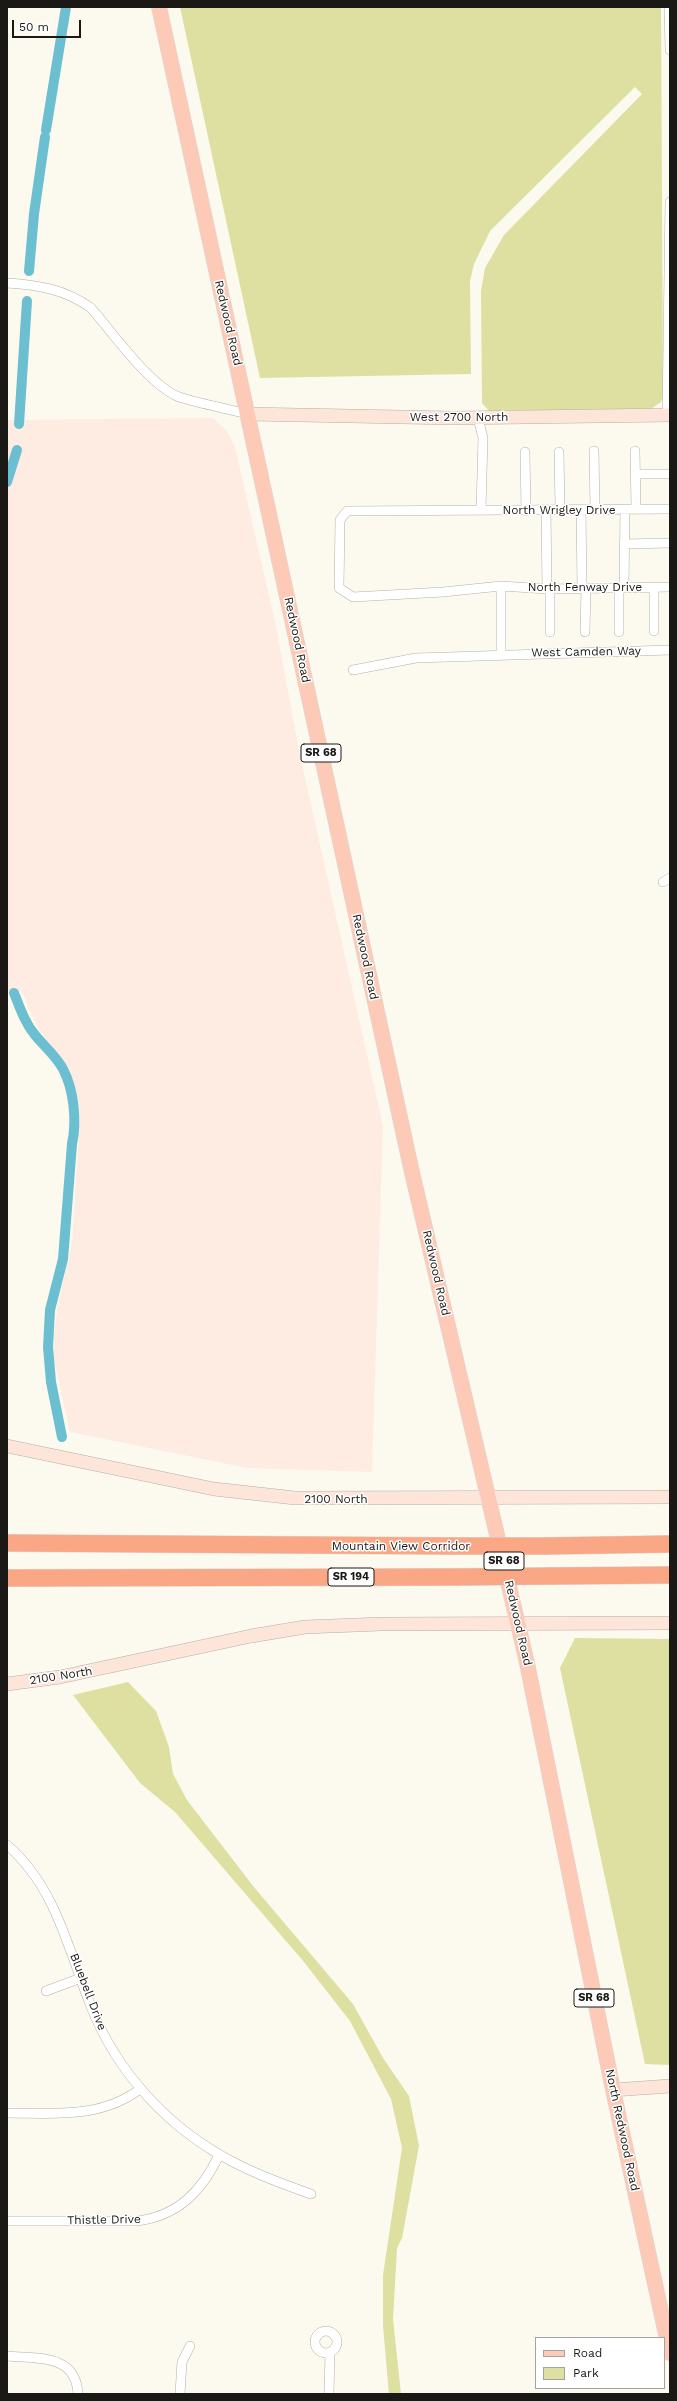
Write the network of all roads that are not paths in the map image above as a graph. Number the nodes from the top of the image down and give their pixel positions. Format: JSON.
{"nodes":[{"id":1,"x":158,"y":7,"type":"edge"},
{"id":2,"x":669,"y":7,"type":"edge"},
{"id":3,"x":670,"y":50,"type":"edge"},
{"id":4,"x":670,"y":202,"type":"edge"},
{"id":5,"x":7,"y":283,"type":"edge"},
{"id":6,"x":248,"y":414,"type":"junction"},
{"id":7,"x":669,"y":415,"type":"edge"},
{"id":8,"x":478,"y":418,"type":"junction"},
{"id":9,"x":594,"y":451,"type":"dead end"},
{"id":10,"x":635,"y":451,"type":"dead end"},
{"id":11,"x":525,"y":452,"type":"dead end"},
{"id":12,"x":559,"y":452,"type":"dead end"},
{"id":13,"x":636,"y":474,"type":"junction"},
{"id":14,"x":670,"y":474,"type":"edge"},
{"id":15,"x":481,"y":509,"type":"junction"},
{"id":16,"x":636,"y":509,"type":"junction"},
{"id":17,"x":670,"y":509,"type":"edge"},
{"id":18,"x":526,"y":510,"type":"junction"},
{"id":19,"x":546,"y":510,"type":"junction"},
{"id":20,"x":560,"y":510,"type":"junction"},
{"id":21,"x":581,"y":510,"type":"junction"},
{"id":22,"x":594,"y":510,"type":"junction"},
{"id":23,"x":625,"y":510,"type":"junction"},
{"id":24,"x":670,"y":543,"type":"edge"},
{"id":25,"x":624,"y":544,"type":"junction"},
{"id":26,"x":501,"y":586,"type":"junction"},
{"id":27,"x":654,"y":587,"type":"junction"},
{"id":28,"x":670,"y":587,"type":"edge"},
{"id":29,"x":584,"y":588,"type":"junction"},
{"id":30,"x":622,"y":588,"type":"junction"},
{"id":31,"x":549,"y":589,"type":"junction"},
{"id":32,"x":654,"y":631,"type":"dead end"},
{"id":33,"x":550,"y":632,"type":"dead end"},
{"id":34,"x":586,"y":632,"type":"dead end"},
{"id":35,"x":619,"y":632,"type":"dead end"},
{"id":36,"x":670,"y":650,"type":"edge"},
{"id":37,"x":501,"y":654,"type":"junction"},
{"id":38,"x":353,"y":670,"type":"dead end"},
{"id":39,"x":670,"y":878,"type":"edge"},
{"id":40,"x":670,"y":882,"type":"edge"},
{"id":41,"x":7,"y":1446,"type":"edge"},
{"id":42,"x":670,"y":1497,"type":"edge"},
{"id":43,"x":489,"y":1498,"type":"junction"},
{"id":44,"x":7,"y":1543,"type":"edge"},
{"id":45,"x":670,"y":1544,"type":"edge"},
{"id":46,"x":276,"y":1546,"type":"junction"},
{"id":47,"x":7,"y":1554,"type":"edge"},
{"id":48,"x":670,"y":1575,"type":"edge"},
{"id":49,"x":7,"y":1578,"type":"edge"},
{"id":50,"x":244,"y":1578,"type":"junction"},
{"id":51,"x":7,"y":1588,"type":"edge"},
{"id":52,"x":670,"y":1623,"type":"edge"},
{"id":53,"x":518,"y":1624,"type":"junction"},
{"id":54,"x":7,"y":1684,"type":"edge"},
{"id":55,"x":7,"y":1845,"type":"edge"},
{"id":56,"x":576,"y":1905,"type":"joint"},
{"id":57,"x":81,"y":1978,"type":"junction"},
{"id":58,"x":46,"y":1991,"type":"dead end"},
{"id":59,"x":670,"y":2086,"type":"edge"},
{"id":60,"x":140,"y":2089,"type":"junction"},
{"id":61,"x":613,"y":2090,"type":"junction"},
{"id":62,"x":7,"y":2113,"type":"edge"},
{"id":63,"x":219,"y":2155,"type":"junction"},
{"id":64,"x":311,"y":2194,"type":"dead end"},
{"id":65,"x":7,"y":2221,"type":"edge"},
{"id":66,"x":190,"y":2346,"type":"dead end"},
{"id":67,"x":330,"y":2352,"type":"dead end"},
{"id":68,"x":670,"y":2353,"type":"edge"},
{"id":69,"x":7,"y":2356,"type":"edge"},
{"id":70,"x":78,"y":2394,"type":"edge"},
{"id":71,"x":180,"y":2394,"type":"edge"},
{"id":72,"x":329,"y":2394,"type":"edge"}],
"edges":[{"from":1,"to":6,"type":"main road","name":"Redwood Road","number":"SR 68"},
{"from":2,"to":3,"type":"street"},
{"from":4,"to":7,"type":"street"},
{"from":5,"to":6,"type":"street"},
{"from":6,"to":8,"type":"main road","name":"West 2700 North"},
{"from":6,"to":43,"type":"main road","name":"Redwood Road","number":"SR 68"},
{"from":7,"to":8,"type":"main road","name":"West 2700 North"},
{"from":8,"to":15,"type":"street"},
{"from":9,"to":22,"type":"street"},
{"from":10,"to":13,"type":"street"},
{"from":11,"to":18,"type":"street"},
{"from":12,"to":20,"type":"street"},
{"from":13,"to":14,"type":"street"},
{"from":13,"to":16,"type":"street"},
{"from":15,"to":18,"type":"street","name":"North Wrigley Drive"},
{"from":15,"to":26,"type":"street","name":"North Wrigley Drive"},
{"from":16,"to":17,"type":"street","name":"North Wrigley Drive"},
{"from":16,"to":23,"type":"street","name":"North Wrigley Drive"},
{"from":18,"to":19,"type":"street","name":"North Wrigley Drive"},
{"from":19,"to":20,"type":"street","name":"North Wrigley Drive"},
{"from":19,"to":31,"type":"street"},
{"from":20,"to":21,"type":"street","name":"North Wrigley Drive"},
{"from":21,"to":22,"type":"street","name":"North Wrigley Drive"},
{"from":21,"to":29,"type":"street"},
{"from":22,"to":23,"type":"street","name":"North Wrigley Drive"},
{"from":23,"to":25,"type":"street"},
{"from":24,"to":25,"type":"street"},
{"from":25,"to":30,"type":"street"},
{"from":26,"to":31,"type":"street","name":"North Fenway Drive"},
{"from":26,"to":37,"type":"street"},
{"from":27,"to":28,"type":"street","name":"North Fenway Drive"},
{"from":27,"to":30,"type":"street","name":"North Fenway Drive"},
{"from":27,"to":32,"type":"street"},
{"from":29,"to":30,"type":"street","name":"North Fenway Drive"},
{"from":29,"to":31,"type":"street","name":"North Fenway Drive"},
{"from":29,"to":34,"type":"street"},
{"from":30,"to":35,"type":"street"},
{"from":31,"to":33,"type":"street"},
{"from":36,"to":37,"type":"street","name":"West Camden Way"},
{"from":37,"to":38,"type":"street","name":"West Camden Way"},
{"from":39,"to":40,"type":"street"},
{"from":41,"to":43,"type":"main road","name":"2100 North"},
{"from":42,"to":43,"type":"main road","name":"2100 North"},
{"from":43,"to":53,"type":"main road","name":"Redwood Road","number":"SR 68"},
{"from":44,"to":46,"type":"highway"},
{"from":45,"to":46,"type":"highway","name":"Mountain View Corridor","bridge":true},
{"from":46,"to":47,"type":"highway"},
{"from":48,"to":50,"type":"highway","number":"SR 194","bridge":true},
{"from":49,"to":50,"type":"highway"},
{"from":50,"to":51,"type":"highway"},
{"from":52,"to":53,"type":"main road","name":"2100 North"},
{"from":53,"to":54,"type":"main road","name":"2100 North"},
{"from":53,"to":56,"type":"main road","name":"Redwood Road","number":"SR 68"},
{"from":55,"to":57,"type":"street","name":"Bluebell Drive"},
{"from":56,"to":61,"type":"main road","name":"North Redwood Road","number":"SR 68"},
{"from":57,"to":58,"type":"street"},
{"from":57,"to":60,"type":"street","name":"Bluebell Drive"},
{"from":59,"to":61,"type":"main road"},
{"from":60,"to":62,"type":"street"},
{"from":60,"to":63,"type":"street","name":"Bluebell Drive"},
{"from":61,"to":68,"type":"main road","name":"North Redwood Road","number":"SR 68"},
{"from":63,"to":64,"type":"street","name":"Bluebell Drive"},
{"from":63,"to":65,"type":"street","name":"Thistle Drive"},
{"from":66,"to":71,"type":"street"},
{"from":67,"to":72,"type":"street"},
{"from":69,"to":70,"type":"street"}]}
